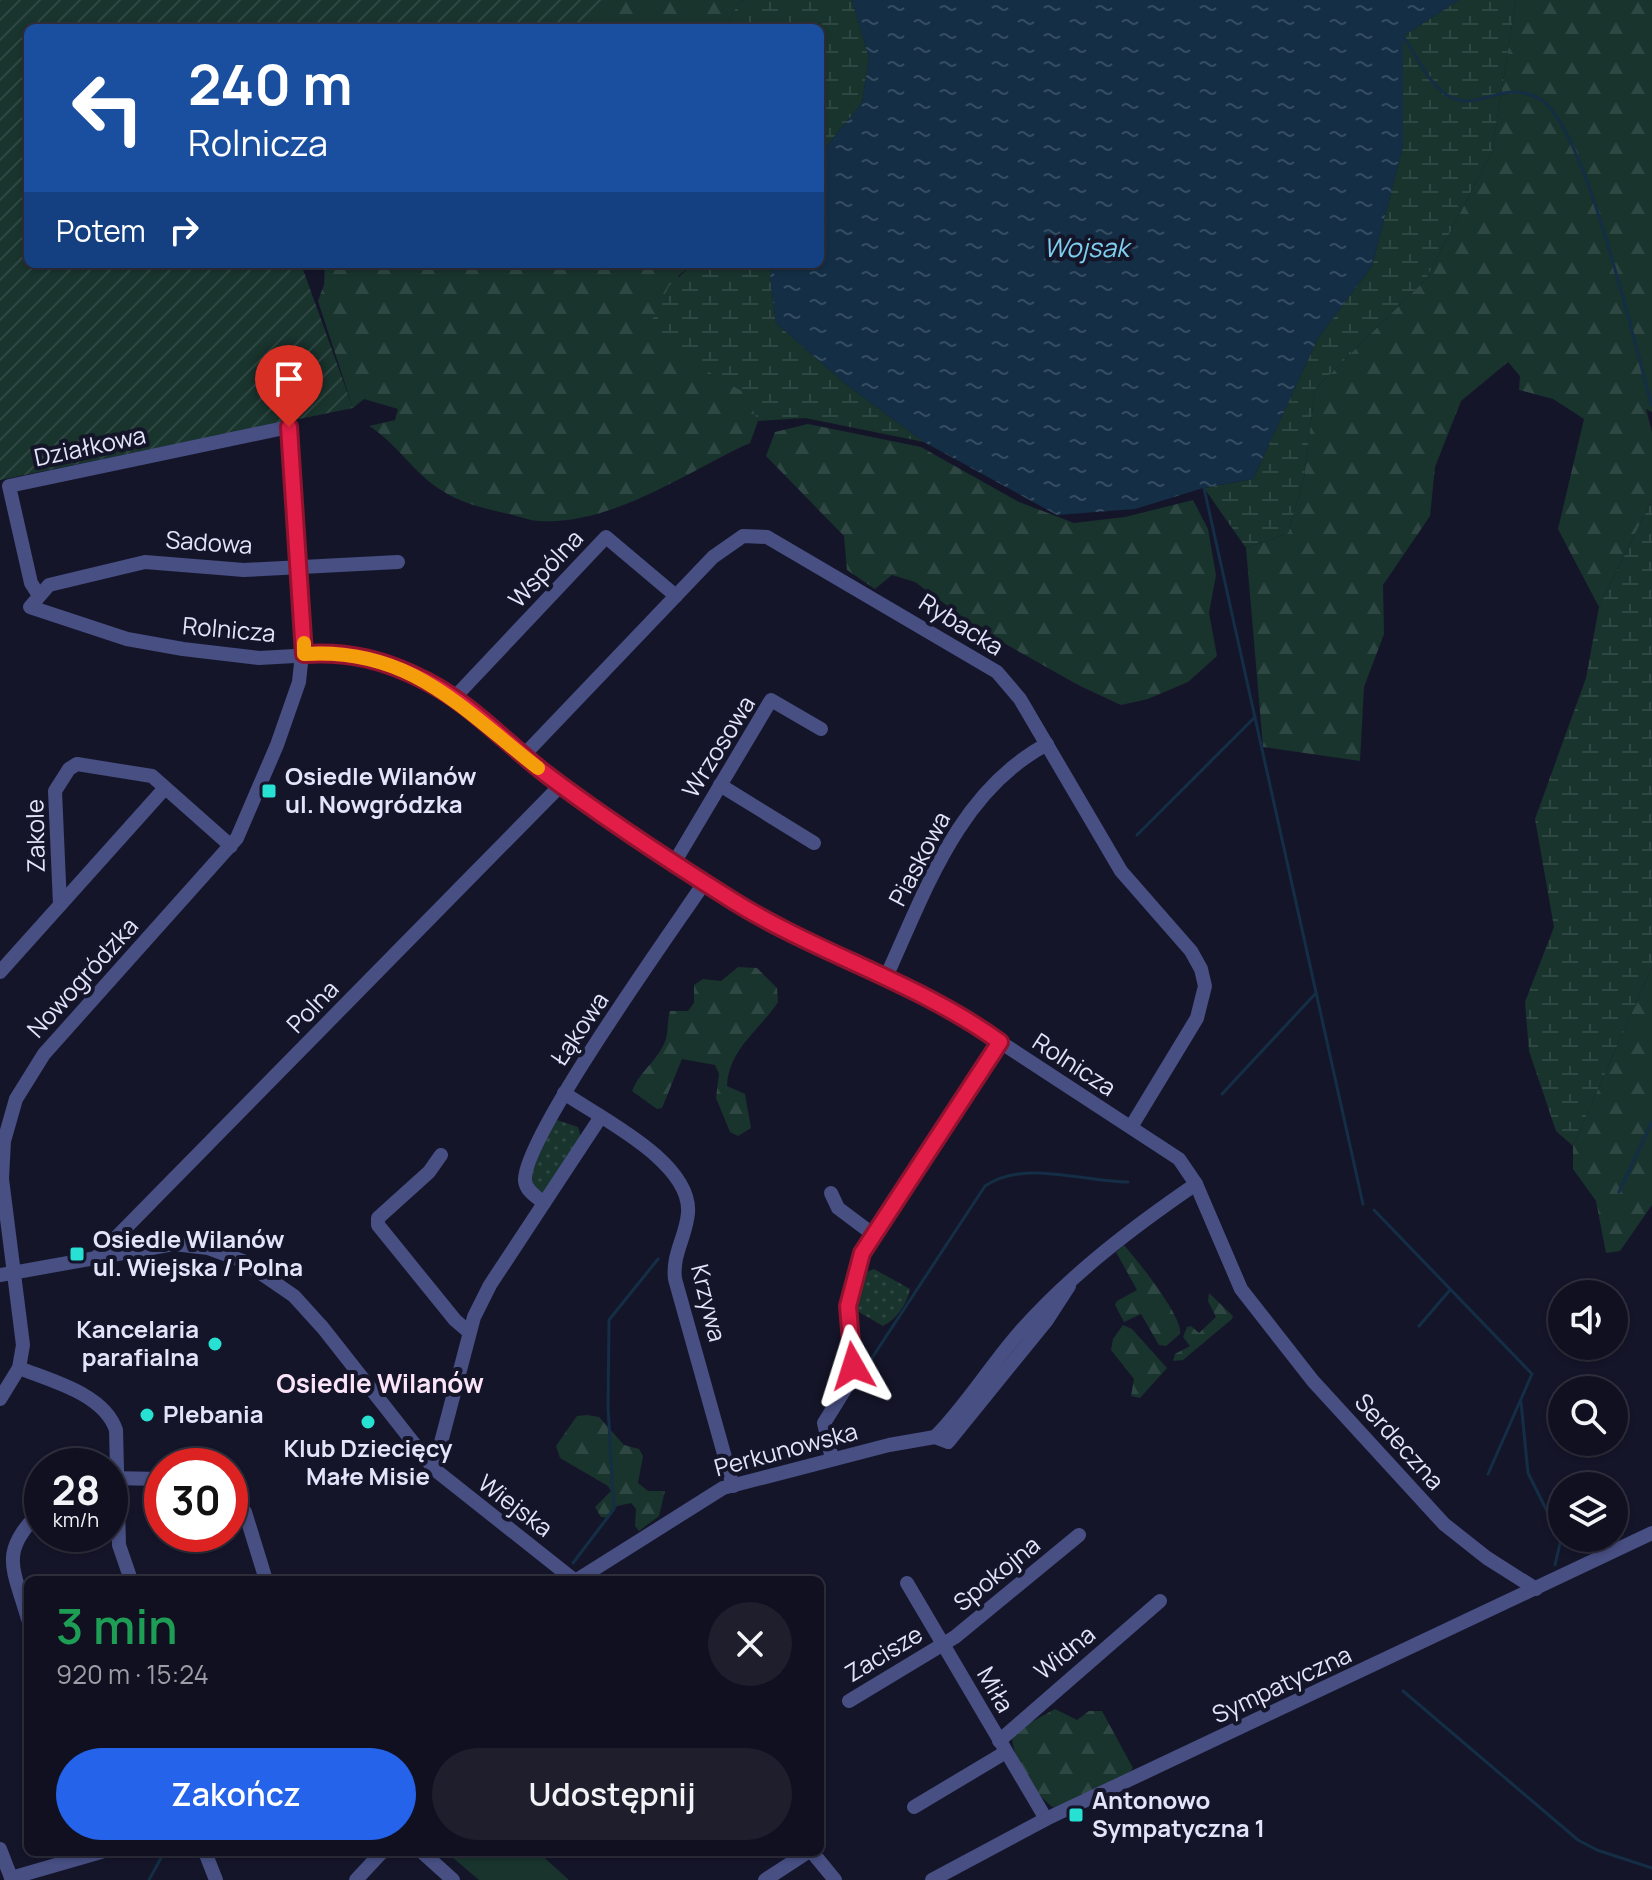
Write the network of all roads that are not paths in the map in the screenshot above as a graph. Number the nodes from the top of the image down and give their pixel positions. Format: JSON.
{"nodes":[{"id":1,"x":289,"y":427,"type":"joint"},
{"id":2,"x":398,"y":562,"type":"dead end"},
{"id":3,"x":299,"y":567,"type":"junction"},
{"id":4,"x":38,"y":594,"type":"junction"},
{"id":5,"x":676,"y":596,"type":"junction"},
{"id":6,"x":304,"y":654,"type":"junction"},
{"id":7,"x":454,"y":698,"type":"junction"},
{"id":8,"x":821,"y":729,"type":"dead end"},
{"id":9,"x":1047,"y":744,"type":"junction"},
{"id":10,"x":523,"y":756,"type":"junction"},
{"id":11,"x":561,"y":785,"type":"junction"},
{"id":12,"x":720,"y":785,"type":"junction"},
{"id":13,"x":165,"y":788,"type":"junction"},
{"id":14,"x":814,"y":843,"type":"dead end"},
{"id":15,"x":231,"y":846,"type":"junction"},
{"id":16,"x":674,"y":863,"type":"junction"},
{"id":17,"x":704,"y":883,"type":"junction"},
{"id":18,"x":60,"y":905,"type":"junction"},
{"id":19,"x":0,"y":972,"type":"edge"},
{"id":20,"x":886,"y":977,"type":"junction"},
{"id":21,"x":1000,"y":1042,"type":"junction"},
{"id":22,"x":564,"y":1093,"type":"junction"},
{"id":23,"x":600,"y":1118,"type":"junction"},
{"id":24,"x":1131,"y":1127,"type":"junction"},
{"id":25,"x":441,"y":1155,"type":"dead end"},
{"id":26,"x":1196,"y":1184,"type":"junction"},
{"id":27,"x":831,"y":1193,"type":"dead end"},
{"id":28,"x":544,"y":1203,"type":"junction"},
{"id":29,"x":874,"y":1235,"type":"junction"},
{"id":30,"x":96,"y":1258,"type":"junction"},
{"id":31,"x":7,"y":1274,"type":"edge"},
{"id":32,"x":1250,"y":1302,"type":"joint"},
{"id":33,"x":469,"y":1332,"type":"junction"},
{"id":34,"x":19,"y":1368,"type":"junction"},
{"id":35,"x":0,"y":1399,"type":"edge"},
{"id":36,"x":115,"y":1448,"type":"edge"},
{"id":37,"x":832,"y":1459,"type":"junction"},
{"id":38,"x":434,"y":1469,"type":"junction"},
{"id":39,"x":733,"y":1486,"type":"junction"},
{"id":40,"x":248,"y":1522,"type":"edge"},
{"id":41,"x":24,"y":1526,"type":"edge"},
{"id":42,"x":1652,"y":1533,"type":"edge"},
{"id":43,"x":1079,"y":1535,"type":"dead end"},
{"id":44,"x":121,"y":1552,"type":"edge"},
{"id":45,"x":130,"y":1576,"type":"edge"},
{"id":46,"x":265,"y":1576,"type":"edge"},
{"id":47,"x":571,"y":1576,"type":"edge"},
{"id":48,"x":582,"y":1576,"type":"edge"},
{"id":49,"x":907,"y":1583,"type":"dead end"},
{"id":50,"x":1536,"y":1589,"type":"junction"},
{"id":51,"x":1160,"y":1601,"type":"dead end"},
{"id":52,"x":24,"y":1606,"type":"edge"},
{"id":53,"x":943,"y":1645,"type":"junction"},
{"id":54,"x":849,"y":1701,"type":"dead end"},
{"id":55,"x":1002,"y":1746,"type":"junction"},
{"id":56,"x":914,"y":1807,"type":"dead end"},
{"id":57,"x":1046,"y":1819,"type":"junction"},
{"id":58,"x":0,"y":1849,"type":"edge"},
{"id":59,"x":88,"y":1856,"type":"edge"},
{"id":60,"x":207,"y":1856,"type":"edge"},
{"id":61,"x":378,"y":1856,"type":"edge"},
{"id":62,"x":426,"y":1856,"type":"edge"},
{"id":63,"x":804,"y":1856,"type":"edge"},
{"id":64,"x":814,"y":1856,"type":"edge"},
{"id":65,"x":12,"y":1879,"type":"edge"},
{"id":66,"x":216,"y":1880,"type":"edge"},
{"id":67,"x":356,"y":1880,"type":"edge"},
{"id":68,"x":453,"y":1880,"type":"edge"},
{"id":69,"x":765,"y":1880,"type":"edge"},
{"id":70,"x":835,"y":1880,"type":"edge"},
{"id":71,"x":932,"y":1880,"type":"edge"}],
"edges":[{"from":1,"to":3,"type":"street","name":"Nowogródzka"},
{"from":1,"to":4,"type":"street","name":"Działkowa"},
{"from":2,"to":3,"type":"street","name":"Sadowa"},
{"from":3,"to":4,"type":"street","name":"Sadowa"},
{"from":3,"to":6,"type":"street","name":"Nowogródzka"},
{"from":4,"to":6,"type":"street","name":"Rolnicza"},
{"from":5,"to":7,"type":"street","name":"Wspólna"},
{"from":5,"to":9,"type":"street","name":"Rybacka"},
{"from":5,"to":10,"type":"street","name":"Rybacka"},
{"from":6,"to":7,"type":"street","name":"Rolnicza"},
{"from":6,"to":15,"type":"street","name":"Nowogródzka"},
{"from":7,"to":10,"type":"street","name":"Rolnicza"},
{"from":8,"to":12,"type":"street","name":"Wrzosowa"},
{"from":9,"to":20,"type":"street","name":"Piaskowa"},
{"from":9,"to":24,"type":"street","name":"Rybacka"},
{"from":10,"to":11,"type":"street","name":"Rolnicza"},
{"from":11,"to":16,"type":"street","name":"Rolnicza"},
{"from":11,"to":30,"type":"street","name":"Polna"},
{"from":12,"to":14,"type":"street"},
{"from":12,"to":16,"type":"street","name":"Wrzosowa"},
{"from":13,"to":15,"type":"street","name":"Zakole"},
{"from":13,"to":18,"type":"street"},
{"from":13,"to":18,"type":"street","name":"Zakole"},
{"from":15,"to":31,"type":"street","name":"Nowogródzka"},
{"from":16,"to":17,"type":"street","name":"Rolnicza"},
{"from":17,"to":20,"type":"street","name":"Rolnicza"},
{"from":17,"to":22,"type":"street","name":"Łąkowa"},
{"from":18,"to":19,"type":"street"},
{"from":20,"to":21,"type":"street","name":"Rolnicza"},
{"from":21,"to":24,"type":"street","name":"Rolnicza"},
{"from":21,"to":29,"type":"street"},
{"from":22,"to":23,"type":"street","name":"Krzywa"},
{"from":22,"to":28,"type":"street","name":"Łąkowa"},
{"from":23,"to":28,"type":"street"},
{"from":23,"to":39,"type":"street","name":"Krzywa"},
{"from":24,"to":26,"type":"street","name":"Rolnicza"},
{"from":25,"to":33,"type":"street"},
{"from":26,"to":32,"type":"street","name":"Rolnicza"},
{"from":26,"to":37,"type":"street","name":"Perkunowska"},
{"from":27,"to":29,"type":"street"},
{"from":28,"to":33,"type":"street"},
{"from":29,"to":37,"type":"street"},
{"from":30,"to":31,"type":"street","name":"Wiejska"},
{"from":30,"to":38,"type":"street","name":"Wiejska"},
{"from":31,"to":34,"type":"street","name":"Nowogródzka"},
{"from":32,"to":50,"type":"street","name":"Serdeczna"},
{"from":33,"to":38,"type":"street"},
{"from":34,"to":35,"type":"street"},
{"from":34,"to":36,"type":"street"},
{"from":37,"to":39,"type":"street","name":"Perkunowska"},
{"from":38,"to":47,"type":"street","name":"Wiejska"},
{"from":39,"to":48,"type":"street","name":"Perkunowska"},
{"from":40,"to":46,"type":"street"},
{"from":41,"to":52,"type":"street"},
{"from":42,"to":50,"type":"street","name":"Sympatyczna"},
{"from":43,"to":53,"type":"street","name":"Spokojna"},
{"from":44,"to":45,"type":"street"},
{"from":49,"to":53,"type":"street","name":"Miła"},
{"from":50,"to":57,"type":"street","name":"Sympatyczna"},
{"from":51,"to":55,"type":"street","name":"Widna"},
{"from":53,"to":54,"type":"street","name":"Zacisze"},
{"from":53,"to":55,"type":"street","name":"Miła"},
{"from":55,"to":56,"type":"street","name":"Widna"},
{"from":55,"to":57,"type":"street","name":"Miła"},
{"from":57,"to":71,"type":"street","name":"Sympatyczna"},
{"from":58,"to":65,"type":"street"},
{"from":59,"to":65,"type":"street"},
{"from":60,"to":66,"type":"street"},
{"from":61,"to":67,"type":"street"},
{"from":62,"to":68,"type":"street"},
{"from":63,"to":69,"type":"street"},
{"from":64,"to":70,"type":"street"}]}
